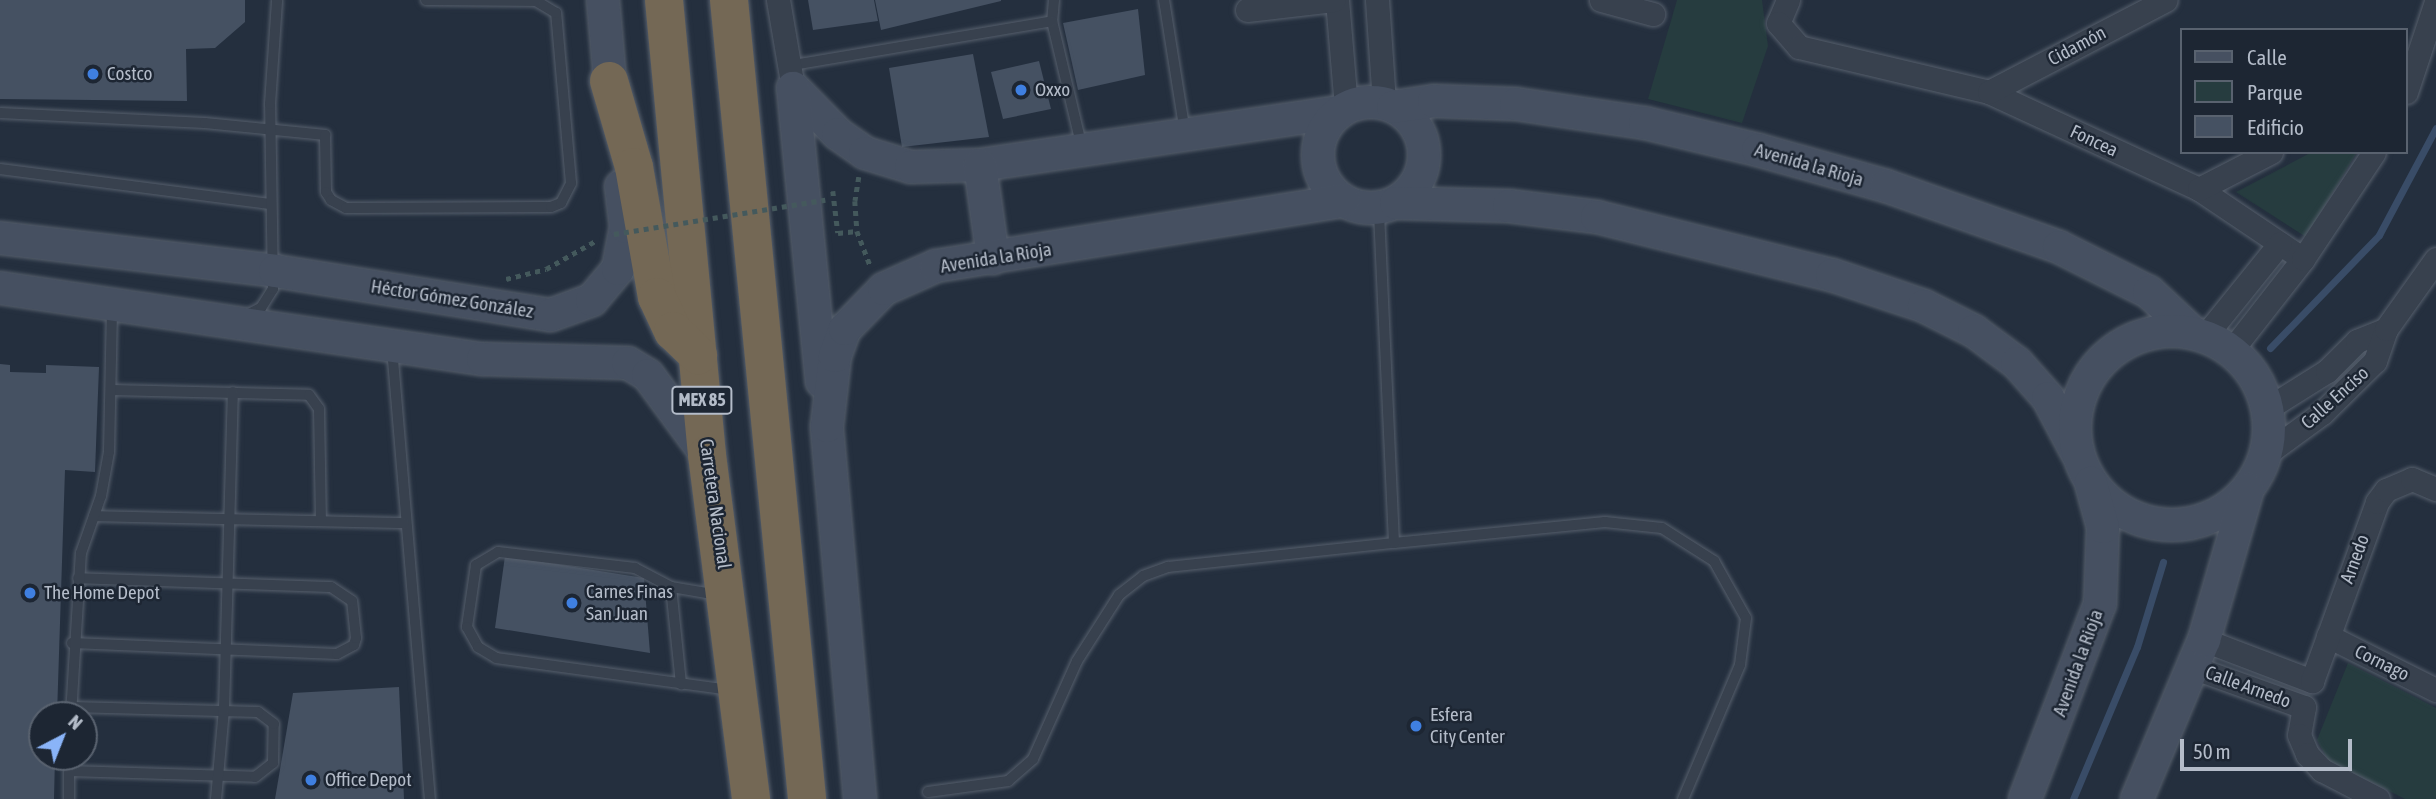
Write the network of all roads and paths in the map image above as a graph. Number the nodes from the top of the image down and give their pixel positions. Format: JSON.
{"nodes":[{"id":1,"x":277,"y":0,"type":"edge"},
{"id":2,"x":426,"y":0,"type":"edge"},
{"id":3,"x":603,"y":0,"type":"edge"},
{"id":4,"x":664,"y":0,"type":"edge"},
{"id":5,"x":729,"y":0,"type":"edge"},
{"id":6,"x":778,"y":0,"type":"edge"},
{"id":7,"x":1054,"y":0,"type":"edge"},
{"id":8,"x":1164,"y":0,"type":"edge"},
{"id":9,"x":1335,"y":0,"type":"edge"},
{"id":10,"x":1377,"y":0,"type":"edge"},
{"id":11,"x":1601,"y":0,"type":"edge"},
{"id":12,"x":1788,"y":0,"type":"edge"},
{"id":13,"x":2166,"y":0,"type":"edge"},
{"id":14,"x":2436,"y":2,"type":"edge"},
{"id":15,"x":1273,"y":4,"type":"edge"},
{"id":16,"x":1247,"y":10,"type":"dead end"},
{"id":17,"x":1653,"y":15,"type":"dead end"},
{"id":18,"x":1052,"y":21,"type":"junction"},
{"id":19,"x":790,"y":77,"type":"junction"},
{"id":20,"x":609,"y":81,"type":"junction"},
{"id":21,"x":2409,"y":84,"type":"edge"},
{"id":22,"x":1989,"y":92,"type":"junction"},
{"id":23,"x":1389,"y":105,"type":"junction"},
{"id":24,"x":1343,"y":110,"type":"junction"},
{"id":25,"x":0,"y":113,"type":"edge"},
{"id":26,"x":270,"y":131,"type":"junction"},
{"id":27,"x":1185,"y":135,"type":"junction"},
{"id":28,"x":1083,"y":151,"type":"junction"},
{"id":29,"x":865,"y":153,"type":"junction"},
{"id":30,"x":2266,"y":154,"type":"edge"},
{"id":31,"x":2373,"y":154,"type":"edge"},
{"id":32,"x":980,"y":165,"type":"junction"},
{"id":33,"x":0,"y":169,"type":"edge"},
{"id":34,"x":2199,"y":189,"type":"junction"},
{"id":35,"x":825,"y":200,"type":"dead end"},
{"id":36,"x":1344,"y":201,"type":"junction"},
{"id":37,"x":270,"y":204,"type":"junction"},
{"id":38,"x":1387,"y":206,"type":"junction"},
{"id":39,"x":0,"y":238,"type":"edge"},
{"id":40,"x":2280,"y":243,"type":"junction"},
{"id":41,"x":993,"y":258,"type":"junction"},
{"id":42,"x":2303,"y":259,"type":"junction"},
{"id":43,"x":2436,"y":259,"type":"edge"},
{"id":44,"x":275,"y":271,"type":"junction"},
{"id":45,"x":497,"y":280,"type":"dead end"},
{"id":46,"x":0,"y":288,"type":"edge"},
{"id":47,"x":884,"y":289,"type":"junction"},
{"id":48,"x":2428,"y":290,"type":"edge"},
{"id":49,"x":112,"y":303,"type":"junction"},
{"id":50,"x":233,"y":320,"type":"junction"},
{"id":51,"x":2386,"y":329,"type":"junction"},
{"id":52,"x":2210,"y":340,"type":"junction"},
{"id":53,"x":392,"y":345,"type":"junction"},
{"id":54,"x":698,"y":355,"type":"junction"},
{"id":55,"x":111,"y":390,"type":"junction"},
{"id":56,"x":233,"y":392,"type":"junction"},
{"id":57,"x":2267,"y":408,"type":"junction"},
{"id":58,"x":827,"y":426,"type":"junction"},
{"id":59,"x":2077,"y":453,"type":"junction"},
{"id":60,"x":2266,"y":454,"type":"junction"},
{"id":61,"x":707,"y":455,"type":"junction"},
{"id":62,"x":2090,"y":482,"type":"junction"},
{"id":63,"x":2248,"y":489,"type":"junction"},
{"id":64,"x":2436,"y":489,"type":"edge"},
{"id":65,"x":94,"y":516,"type":"junction"},
{"id":66,"x":229,"y":520,"type":"junction"},
{"id":67,"x":321,"y":521,"type":"junction"},
{"id":68,"x":404,"y":523,"type":"junction"},
{"id":69,"x":1394,"y":543,"type":"junction"},
{"id":70,"x":78,"y":578,"type":"junction"},
{"id":71,"x":227,"y":584,"type":"junction"},
{"id":72,"x":671,"y":587,"type":"junction"},
{"id":73,"x":727,"y":596,"type":"junction"},
{"id":74,"x":2328,"y":636,"type":"junction"},
{"id":75,"x":72,"y":643,"type":"junction"},
{"id":76,"x":225,"y":649,"type":"junction"},
{"id":77,"x":2198,"y":653,"type":"junction"},
{"id":78,"x":2312,"y":681,"type":"joint"},
{"id":79,"x":681,"y":684,"type":"junction"},
{"id":80,"x":2436,"y":690,"type":"edge"},
{"id":81,"x":739,"y":691,"type":"junction"},
{"id":82,"x":71,"y":701,"type":"edge"},
{"id":83,"x":224,"y":710,"type":"junction"},
{"id":84,"x":98,"y":711,"type":"edge"},
{"id":85,"x":69,"y":771,"type":"joint"},
{"id":86,"x":219,"y":776,"type":"junction"},
{"id":87,"x":928,"y":792,"type":"dead end"},
{"id":88,"x":428,"y":797,"type":"edge"},
{"id":89,"x":69,"y":799,"type":"edge"},
{"id":90,"x":216,"y":799,"type":"edge"},
{"id":91,"x":751,"y":799,"type":"edge"},
{"id":92,"x":807,"y":799,"type":"edge"},
{"id":93,"x":860,"y":799,"type":"edge"},
{"id":94,"x":1683,"y":799,"type":"edge"},
{"id":95,"x":2025,"y":799,"type":"edge"},
{"id":96,"x":2137,"y":799,"type":"edge"},
{"id":97,"x":2378,"y":799,"type":"edge"}],
"edges":[{"from":1,"to":26,"type":"lane"},
{"from":2,"to":26,"type":"lane"},
{"from":3,"to":20,"type":"street","name":"Héctor Gómez González"},
{"from":4,"to":54,"type":"highway","name":"Carretera Nacional","number":"MEX 85"},
{"from":5,"to":92,"type":"highway"},
{"from":6,"to":19,"type":"street"},
{"from":7,"to":18,"type":"lane"},
{"from":8,"to":27,"type":"lane"},
{"from":9,"to":15,"type":"street"},
{"from":9,"to":24,"type":"street"},
{"from":10,"to":23,"type":"street"},
{"from":11,"to":17,"type":"street"},
{"from":12,"to":22,"type":"street","name":"Foncea"},
{"from":13,"to":22,"type":"street","name":"Cidamón"},
{"from":14,"to":21,"type":"street"},
{"from":15,"to":16,"type":"street"},
{"from":18,"to":19,"type":"lane"},
{"from":18,"to":28,"type":"lane"},
{"from":19,"to":29,"type":"street"},
{"from":19,"to":58,"type":"street"},
{"from":20,"to":44,"type":"street","name":"Héctor Gómez González"},
{"from":20,"to":54,"type":"highway"},
{"from":22,"to":34,"type":"street","name":"Foncea"},
{"from":23,"to":24,"type":"street"},
{"from":23,"to":38,"type":"street"},
{"from":23,"to":52,"type":"street","name":"Avenida la Rioja"},
{"from":24,"to":27,"type":"street"},
{"from":24,"to":36,"type":"street"},
{"from":25,"to":26,"type":"lane"},
{"from":26,"to":37,"type":"lane"},
{"from":27,"to":28,"type":"street"},
{"from":28,"to":32,"type":"street"},
{"from":29,"to":32,"type":"street"},
{"from":29,"to":47,"type":"path"},
{"from":30,"to":34,"type":"street"},
{"from":31,"to":42,"type":"street"},
{"from":32,"to":41,"type":"street"},
{"from":33,"to":37,"type":"lane"},
{"from":34,"to":40,"type":"street","name":"Foncea"},
{"from":35,"to":45,"type":"path","bridge":true},
{"from":36,"to":38,"type":"street"},
{"from":36,"to":41,"type":"street","name":"Avenida la Rioja"},
{"from":37,"to":44,"type":"lane"},
{"from":38,"to":59,"type":"street"},
{"from":38,"to":69,"type":"lane"},
{"from":39,"to":44,"type":"street","name":"Héctor Gómez González"},
{"from":40,"to":42,"type":"street","name":"Foncea"},
{"from":40,"to":52,"type":"street"},
{"from":41,"to":47,"type":"street","name":"Avenida la Rioja"},
{"from":42,"to":52,"type":"street"},
{"from":43,"to":48,"type":"street","name":"Calle Enciso"},
{"from":44,"to":50,"type":"lane"},
{"from":46,"to":49,"type":"street"},
{"from":47,"to":58,"type":"street","name":"Avenida la Rioja"},
{"from":48,"to":51,"type":"street","name":"Calle Enciso"},
{"from":49,"to":50,"type":"street"},
{"from":49,"to":55,"type":"lane"},
{"from":50,"to":53,"type":"street"},
{"from":51,"to":57,"type":"street","name":"Calle Enciso"},
{"from":51,"to":60,"type":"street","name":"Calle Enciso"},
{"from":52,"to":57,"type":"street"},
{"from":52,"to":59,"type":"street"},
{"from":53,"to":61,"type":"street"},
{"from":53,"to":68,"type":"lane"},
{"from":54,"to":61,"type":"highway","name":"Carretera Nacional","number":"MEX 85"},
{"from":55,"to":56,"type":"lane"},
{"from":55,"to":65,"type":"lane"},
{"from":56,"to":66,"type":"lane"},
{"from":56,"to":67,"type":"lane"},
{"from":57,"to":60,"type":"street"},
{"from":58,"to":93,"type":"street","name":"Avenida la Rioja"},
{"from":59,"to":62,"type":"street"},
{"from":60,"to":63,"type":"street"},
{"from":61,"to":73,"type":"highway","name":"Carretera Nacional","number":"MEX 85"},
{"from":62,"to":63,"type":"street"},
{"from":62,"to":95,"type":"street","name":"Avenida la Rioja"},
{"from":63,"to":77,"type":"street"},
{"from":64,"to":74,"type":"street","name":"Arnedo"},
{"from":65,"to":66,"type":"lane"},
{"from":65,"to":70,"type":"lane"},
{"from":66,"to":67,"type":"lane"},
{"from":66,"to":71,"type":"lane"},
{"from":67,"to":68,"type":"lane"},
{"from":68,"to":88,"type":"lane"},
{"from":69,"to":87,"type":"lane"},
{"from":69,"to":94,"type":"lane"},
{"from":70,"to":71,"type":"lane"},
{"from":70,"to":75,"type":"lane"},
{"from":71,"to":76,"type":"lane"},
{"from":71,"to":76,"type":"lane"},
{"from":72,"to":73,"type":"lane"},
{"from":72,"to":79,"type":"lane"},
{"from":72,"to":79,"type":"lane"},
{"from":73,"to":81,"type":"highway","name":"Carretera Nacional","number":"MEX 85"},
{"from":74,"to":78,"type":"street","name":"Arnedo"},
{"from":74,"to":80,"type":"street","name":"Cornago"},
{"from":75,"to":76,"type":"lane"},
{"from":75,"to":82,"type":"lane"},
{"from":76,"to":83,"type":"lane"},
{"from":77,"to":78,"type":"street","name":"Calle Arnedo"},
{"from":77,"to":96,"type":"street"},
{"from":77,"to":97,"type":"street","name":"Calle Arnedo"},
{"from":79,"to":81,"type":"lane"},
{"from":81,"to":91,"type":"highway","name":"Carretera Nacional","number":"MEX 85"},
{"from":83,"to":84,"type":"lane"},
{"from":83,"to":86,"type":"lane"},
{"from":83,"to":86,"type":"lane"},
{"from":85,"to":86,"type":"lane"},
{"from":85,"to":89,"type":"lane"},
{"from":86,"to":90,"type":"lane"}]}
